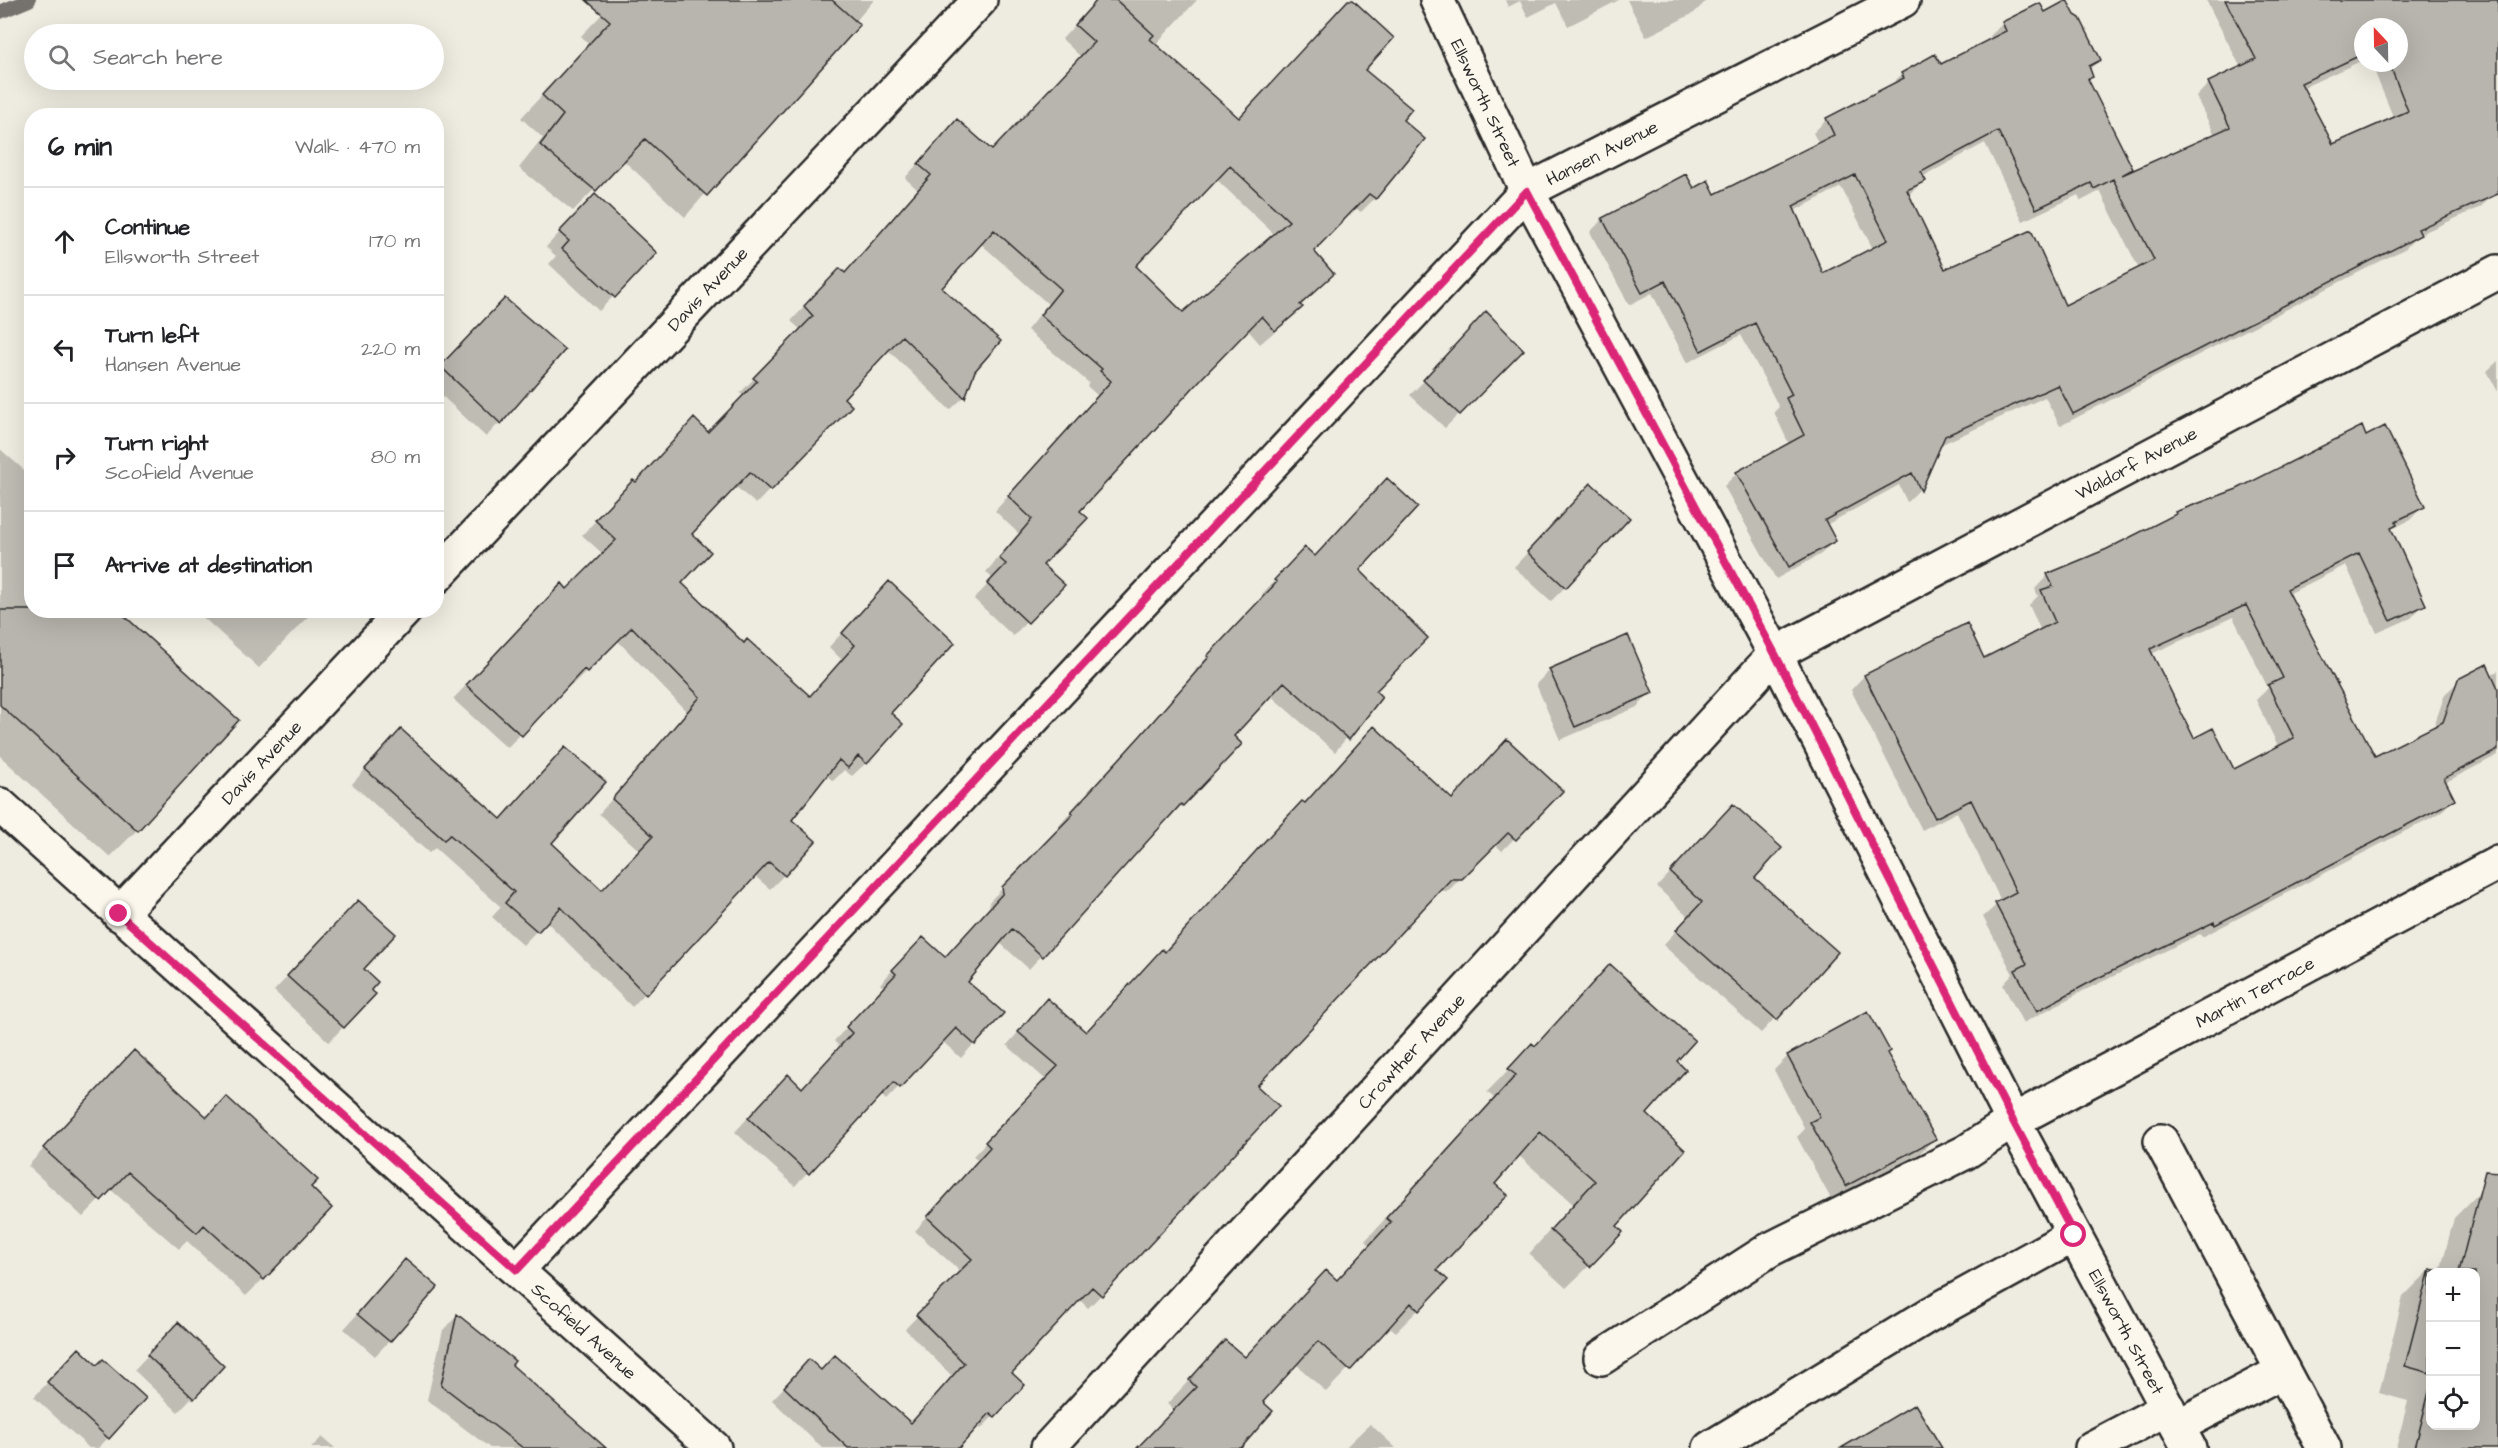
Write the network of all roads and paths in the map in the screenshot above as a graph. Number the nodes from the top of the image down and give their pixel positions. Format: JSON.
{"nodes":[{"id":1,"x":980,"y":0,"type":"edge"},
{"id":2,"x":1437,"y":0,"type":"edge"},
{"id":3,"x":1903,"y":0,"type":"edge"},
{"id":4,"x":1527,"y":191,"type":"junction"},
{"id":5,"x":2498,"y":272,"type":"edge"},
{"id":6,"x":444,"y":569,"type":"edge"},
{"id":7,"x":397,"y":618,"type":"edge"},
{"id":8,"x":1775,"y":654,"type":"junction"},
{"id":9,"x":0,"y":805,"type":"edge"},
{"id":10,"x":2498,"y":863,"type":"edge"},
{"id":11,"x":119,"y":914,"type":"junction"},
{"id":12,"x":2013,"y":1121,"type":"junction"},
{"id":13,"x":2162,"y":1141,"type":"dead end"},
{"id":14,"x":2074,"y":1235,"type":"junction"},
{"id":15,"x":517,"y":1270,"type":"junction"},
{"id":16,"x":1601,"y":1358,"type":"dead end"},
{"id":17,"x":2283,"y":1371,"type":"junction"},
{"id":18,"x":2178,"y":1428,"type":"edge"},
{"id":19,"x":714,"y":1448,"type":"edge"},
{"id":20,"x":1048,"y":1448,"type":"edge"},
{"id":21,"x":1710,"y":1448,"type":"edge"},
{"id":22,"x":2092,"y":1448,"type":"edge"},
{"id":23,"x":2324,"y":1448,"type":"edge"}],
"edges":[{"from":1,"to":6,"type":"street","name":"Davis Avenue"},
{"from":2,"to":4,"type":"street","name":"Ellsworth Street"},
{"from":3,"to":4,"type":"street","name":"Hansen Avenue"},
{"from":4,"to":8,"type":"street","name":"Ellsworth Street"},
{"from":4,"to":15,"type":"street","name":"Hansen Avenue"},
{"from":5,"to":8,"type":"street","name":"Waldorf Avenue"},
{"from":7,"to":11,"type":"street","name":"Davis Avenue"},
{"from":8,"to":12,"type":"street","name":"Ellsworth Street"},
{"from":8,"to":20,"type":"street","name":"Crowther Avenue"},
{"from":9,"to":11,"type":"street","name":"Scofield Avenue"},
{"from":10,"to":12,"type":"street","name":"Martin Terrace"},
{"from":11,"to":15,"type":"street","name":"Scofield Avenue"},
{"from":12,"to":14,"type":"street","name":"Ellsworth Street"},
{"from":12,"to":16,"type":"street","name":"Martin Terrace"},
{"from":13,"to":17,"type":"street"},
{"from":14,"to":18,"type":"street","name":"Ellsworth Street"},
{"from":14,"to":21,"type":"street"},
{"from":15,"to":19,"type":"street","name":"Scofield Avenue"},
{"from":17,"to":18,"type":"street"},
{"from":17,"to":23,"type":"street"},
{"from":18,"to":22,"type":"street"}]}
